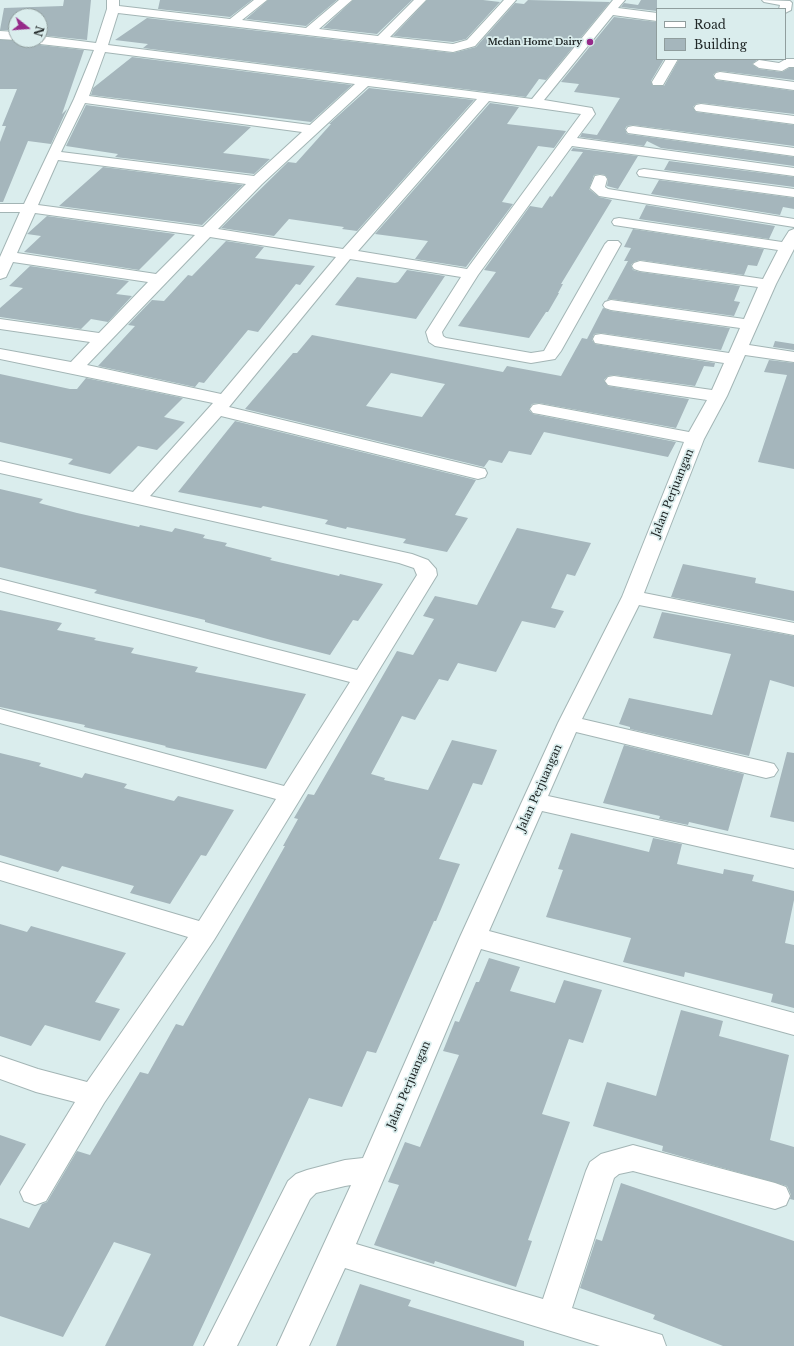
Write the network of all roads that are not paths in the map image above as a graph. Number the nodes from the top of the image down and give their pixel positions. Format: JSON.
{"nodes":[{"id":1,"x":153,"y":0,"type":"edge"},
{"id":2,"x":261,"y":0,"type":"edge"},
{"id":3,"x":346,"y":0,"type":"edge"},
{"id":4,"x":420,"y":0,"type":"edge"},
{"id":5,"x":510,"y":0,"type":"edge"},
{"id":6,"x":620,"y":0,"type":"edge"},
{"id":7,"x":768,"y":0,"type":"edge"},
{"id":8,"x":113,"y":4,"type":"edge"},
{"id":9,"x":785,"y":8,"type":"edge"},
{"id":10,"x":611,"y":11,"type":"junction"},
{"id":11,"x":139,"y":12,"type":"junction"},
{"id":12,"x":656,"y":17,"type":"edge"},
{"id":13,"x":233,"y":22,"type":"junction"},
{"id":14,"x":309,"y":31,"type":"junction"},
{"id":15,"x":381,"y":40,"type":"junction"},
{"id":16,"x":48,"y":41,"type":"edge"},
{"id":17,"x":101,"y":47,"type":"junction"},
{"id":18,"x":671,"y":60,"type":"edge"},
{"id":19,"x":794,"y":62,"type":"edge"},
{"id":20,"x":759,"y":64,"type":"dead end"},
{"id":21,"x":720,"y":76,"type":"dead end"},
{"id":22,"x":364,"y":82,"type":"junction"},
{"id":23,"x":658,"y":82,"type":"dead end"},
{"id":24,"x":794,"y":86,"type":"edge"},
{"id":25,"x":486,"y":97,"type":"junction"},
{"id":26,"x":81,"y":99,"type":"junction"},
{"id":27,"x":535,"y":103,"type":"junction"},
{"id":28,"x":700,"y":108,"type":"dead end"},
{"id":29,"x":794,"y":120,"type":"edge"},
{"id":30,"x":313,"y":129,"type":"junction"},
{"id":31,"x":633,"y":130,"type":"dead end"},
{"id":32,"x":569,"y":141,"type":"junction"},
{"id":33,"x":794,"y":152,"type":"edge"},
{"id":34,"x":53,"y":155,"type":"junction"},
{"id":35,"x":794,"y":172,"type":"edge"},
{"id":36,"x":644,"y":173,"type":"dead end"},
{"id":37,"x":600,"y":179,"type":"dead end"},
{"id":38,"x":257,"y":181,"type":"junction"},
{"id":39,"x":794,"y":193,"type":"edge"},
{"id":40,"x":0,"y":208,"type":"edge"},
{"id":41,"x":31,"y":208,"type":"junction"},
{"id":42,"x":619,"y":222,"type":"dead end"},
{"id":43,"x":794,"y":222,"type":"edge"},
{"id":44,"x":207,"y":232,"type":"junction"},
{"id":45,"x":790,"y":240,"type":"edge"},
{"id":46,"x":613,"y":244,"type":"dead end"},
{"id":47,"x":346,"y":255,"type":"junction"},
{"id":48,"x":9,"y":256,"type":"junction"},
{"id":49,"x":640,"y":266,"type":"dead end"},
{"id":50,"x":0,"y":274,"type":"edge"},
{"id":51,"x":471,"y":274,"type":"junction"},
{"id":52,"x":777,"y":276,"type":"junction"},
{"id":53,"x":160,"y":279,"type":"junction"},
{"id":54,"x":611,"y":305,"type":"dead end"},
{"id":55,"x":0,"y":324,"type":"edge"},
{"id":56,"x":751,"y":325,"type":"junction"},
{"id":57,"x":103,"y":339,"type":"junction"},
{"id":58,"x":601,"y":339,"type":"dead end"},
{"id":59,"x":0,"y":354,"type":"edge"},
{"id":60,"x":737,"y":354,"type":"junction"},
{"id":61,"x":794,"y":357,"type":"edge"},
{"id":62,"x":75,"y":368,"type":"junction"},
{"id":63,"x":614,"y":381,"type":"dead end"},
{"id":64,"x":718,"y":396,"type":"junction"},
{"id":65,"x":220,"y":405,"type":"junction"},
{"id":66,"x":539,"y":409,"type":"dead end"},
{"id":67,"x":695,"y":439,"type":"junction"},
{"id":68,"x":0,"y":467,"type":"edge"},
{"id":69,"x":478,"y":472,"type":"dead end"},
{"id":70,"x":137,"y":499,"type":"junction"},
{"id":71,"x":0,"y":585,"type":"edge"},
{"id":72,"x":632,"y":597,"type":"junction"},
{"id":73,"x":794,"y":630,"type":"edge"},
{"id":74,"x":362,"y":678,"type":"junction"},
{"id":75,"x":0,"y":716,"type":"edge"},
{"id":76,"x":569,"y":723,"type":"junction"},
{"id":77,"x":766,"y":770,"type":"dead end"},
{"id":78,"x":290,"y":795,"type":"junction"},
{"id":79,"x":534,"y":801,"type":"junction"},
{"id":80,"x":794,"y":859,"type":"edge"},
{"id":81,"x":0,"y":871,"type":"edge"},
{"id":82,"x":205,"y":933,"type":"junction"},
{"id":83,"x":473,"y":937,"type":"junction"},
{"id":84,"x":794,"y":1024,"type":"edge"},
{"id":85,"x":0,"y":1068,"type":"edge"},
{"id":86,"x":94,"y":1095,"type":"junction"},
{"id":87,"x":372,"y":1170,"type":"junction"},
{"id":88,"x":35,"y":1192,"type":"dead end"},
{"id":89,"x":775,"y":1196,"type":"dead end"},
{"id":90,"x":337,"y":1252,"type":"junction"},
{"id":91,"x":553,"y":1316,"type":"junction"},
{"id":92,"x":220,"y":1346,"type":"edge"},
{"id":93,"x":293,"y":1346,"type":"edge"},
{"id":94,"x":650,"y":1346,"type":"edge"}],
"edges":[{"from":1,"to":11,"type":"street"},
{"from":2,"to":13,"type":"street"},
{"from":3,"to":14,"type":"street"},
{"from":4,"to":15,"type":"street"},
{"from":5,"to":15,"type":"street"},
{"from":6,"to":10,"type":"street"},
{"from":7,"to":9,"type":"street"},
{"from":8,"to":11,"type":"street"},
{"from":8,"to":17,"type":"street"},
{"from":10,"to":12,"type":"street"},
{"from":10,"to":27,"type":"street"},
{"from":11,"to":13,"type":"street"},
{"from":13,"to":14,"type":"street"},
{"from":14,"to":15,"type":"street"},
{"from":16,"to":17,"type":"street"},
{"from":17,"to":22,"type":"street"},
{"from":17,"to":26,"type":"street"},
{"from":18,"to":23,"type":"street"},
{"from":19,"to":20,"type":"street"},
{"from":21,"to":24,"type":"street"},
{"from":22,"to":25,"type":"street"},
{"from":22,"to":30,"type":"street"},
{"from":25,"to":27,"type":"street"},
{"from":25,"to":47,"type":"street"},
{"from":26,"to":30,"type":"street"},
{"from":26,"to":34,"type":"street"},
{"from":27,"to":32,"type":"street"},
{"from":28,"to":29,"type":"street"},
{"from":30,"to":38,"type":"street"},
{"from":31,"to":33,"type":"street"},
{"from":32,"to":35,"type":"street"},
{"from":32,"to":51,"type":"street"},
{"from":34,"to":38,"type":"street"},
{"from":34,"to":41,"type":"street"},
{"from":36,"to":39,"type":"street"},
{"from":37,"to":43,"type":"street"},
{"from":38,"to":44,"type":"street"},
{"from":40,"to":41,"type":"street"},
{"from":41,"to":44,"type":"street"},
{"from":41,"to":48,"type":"street"},
{"from":42,"to":45,"type":"street"},
{"from":44,"to":47,"type":"street"},
{"from":44,"to":53,"type":"street"},
{"from":45,"to":52,"type":"street","name":"Jalan Perjuangan"},
{"from":46,"to":51,"type":"street"},
{"from":47,"to":51,"type":"street"},
{"from":47,"to":65,"type":"street"},
{"from":48,"to":50,"type":"street"},
{"from":48,"to":53,"type":"street"},
{"from":49,"to":52,"type":"street"},
{"from":52,"to":56,"type":"street","name":"Jalan Perjuangan"},
{"from":53,"to":57,"type":"street"},
{"from":54,"to":56,"type":"street"},
{"from":55,"to":57,"type":"street"},
{"from":56,"to":60,"type":"street","name":"Jalan Perjuangan"},
{"from":57,"to":62,"type":"street"},
{"from":58,"to":60,"type":"street"},
{"from":59,"to":62,"type":"street"},
{"from":60,"to":61,"type":"street"},
{"from":60,"to":64,"type":"street","name":"Jalan Perjuangan"},
{"from":62,"to":65,"type":"street"},
{"from":63,"to":64,"type":"street"},
{"from":64,"to":67,"type":"street","name":"Jalan Perjuangan"},
{"from":65,"to":69,"type":"street"},
{"from":65,"to":70,"type":"street"},
{"from":66,"to":67,"type":"street"},
{"from":67,"to":72,"type":"street","name":"Jalan Perjuangan"},
{"from":68,"to":70,"type":"street"},
{"from":70,"to":74,"type":"street"},
{"from":71,"to":74,"type":"street"},
{"from":72,"to":73,"type":"street"},
{"from":72,"to":76,"type":"street","name":"Jalan Perjuangan"},
{"from":74,"to":78,"type":"street"},
{"from":75,"to":78,"type":"street"},
{"from":76,"to":77,"type":"street"},
{"from":76,"to":79,"type":"street","name":"Jalan Perjuangan"},
{"from":78,"to":82,"type":"street"},
{"from":79,"to":80,"type":"street"},
{"from":79,"to":83,"type":"street","name":"Jalan Perjuangan"},
{"from":81,"to":82,"type":"street"},
{"from":82,"to":86,"type":"street"},
{"from":83,"to":84,"type":"street"},
{"from":83,"to":87,"type":"street","name":"Jalan Perjuangan"},
{"from":85,"to":86,"type":"street"},
{"from":86,"to":88,"type":"street"},
{"from":87,"to":90,"type":"street","name":"Jalan Perjuangan"},
{"from":87,"to":92,"type":"street"},
{"from":89,"to":91,"type":"street"},
{"from":90,"to":91,"type":"street"},
{"from":90,"to":93,"type":"street","name":"Jalan Perjuangan"},
{"from":91,"to":94,"type":"street"}]}
